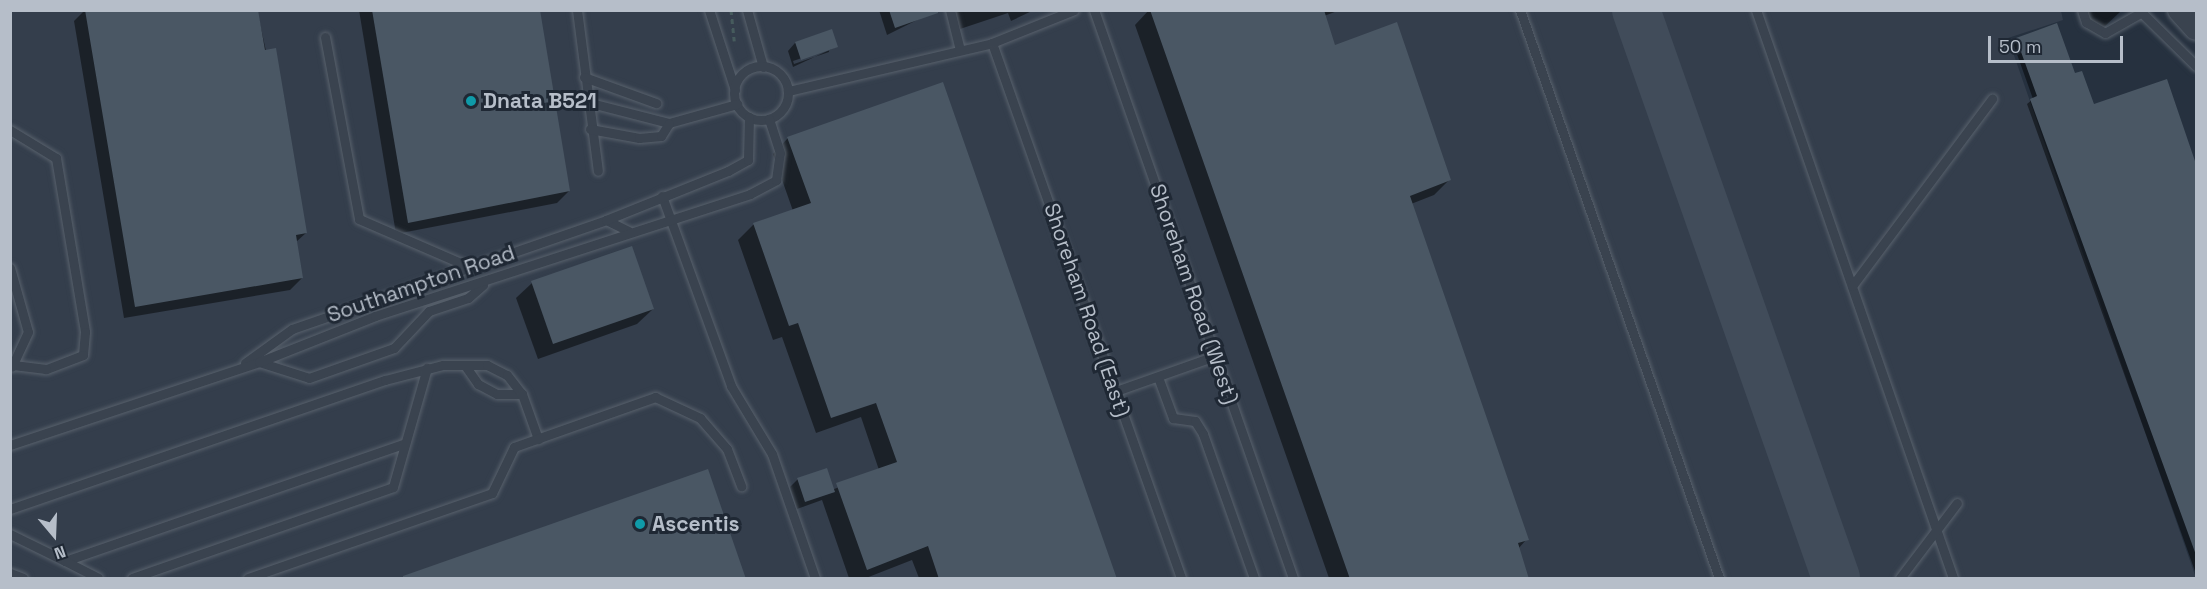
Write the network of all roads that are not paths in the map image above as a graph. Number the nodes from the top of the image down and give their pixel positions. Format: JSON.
{"nodes":[{"id":1,"x":577,"y":10,"type":"edge"},
{"id":2,"x":709,"y":10,"type":"edge"},
{"id":3,"x":747,"y":10,"type":"edge"},
{"id":4,"x":950,"y":10,"type":"edge"},
{"id":5,"x":1074,"y":10,"type":"edge"},
{"id":6,"x":1094,"y":10,"type":"edge"},
{"id":7,"x":1520,"y":10,"type":"edge"},
{"id":8,"x":2082,"y":10,"type":"edge"},
{"id":9,"x":2180,"y":10,"type":"edge"},
{"id":10,"x":1759,"y":11,"type":"edge"},
{"id":11,"x":2140,"y":11,"type":"edge"},
{"id":12,"x":2196,"y":28,"type":"edge"},
{"id":13,"x":325,"y":37,"type":"dead end"},
{"id":14,"x":992,"y":43,"type":"junction"},
{"id":15,"x":960,"y":50,"type":"junction"},
{"id":16,"x":2196,"y":66,"type":"edge"},
{"id":17,"x":763,"y":67,"type":"junction"},
{"id":18,"x":584,"y":77,"type":"junction"},
{"id":19,"x":735,"y":90,"type":"junction"},
{"id":20,"x":788,"y":91,"type":"junction"},
{"id":21,"x":1992,"y":99,"type":"dead end"},
{"id":22,"x":587,"y":102,"type":"junction"},
{"id":23,"x":656,"y":103,"type":"dead end"},
{"id":24,"x":737,"y":104,"type":"junction"},
{"id":25,"x":749,"y":117,"type":"junction"},
{"id":26,"x":769,"y":119,"type":"junction"},
{"id":27,"x":669,"y":123,"type":"junction"},
{"id":28,"x":590,"y":129,"type":"junction"},
{"id":29,"x":10,"y":130,"type":"edge"},
{"id":30,"x":598,"y":171,"type":"dead end"},
{"id":31,"x":662,"y":196,"type":"junction"},
{"id":32,"x":669,"y":217,"type":"junction"},
{"id":33,"x":606,"y":220,"type":"junction"},
{"id":34,"x":629,"y":231,"type":"junction"},
{"id":35,"x":10,"y":268,"type":"edge"},
{"id":36,"x":472,"y":268,"type":"junction"},
{"id":37,"x":485,"y":284,"type":"junction"},
{"id":38,"x":1852,"y":286,"type":"junction"},
{"id":39,"x":1215,"y":356,"type":"junction"},
{"id":40,"x":259,"y":362,"type":"junction"},
{"id":41,"x":245,"y":363,"type":"junction"},
{"id":42,"x":13,"y":367,"type":"edge"},
{"id":43,"x":466,"y":367,"type":"junction"},
{"id":44,"x":427,"y":368,"type":"junction"},
{"id":45,"x":1158,"y":377,"type":"junction"},
{"id":46,"x":1116,"y":391,"type":"junction"},
{"id":47,"x":522,"y":394,"type":"junction"},
{"id":48,"x":538,"y":439,"type":"junction"},
{"id":49,"x":405,"y":442,"type":"junction"},
{"id":50,"x":10,"y":446,"type":"edge"},
{"id":51,"x":741,"y":486,"type":"dead end"},
{"id":52,"x":1958,"y":503,"type":"dead end"},
{"id":53,"x":10,"y":509,"type":"edge"},
{"id":54,"x":1937,"y":532,"type":"junction"},
{"id":55,"x":12,"y":537,"type":"edge"},
{"id":56,"x":65,"y":561,"type":"junction"},
{"id":57,"x":10,"y":573,"type":"edge"},
{"id":58,"x":23,"y":579,"type":"edge"},
{"id":59,"x":98,"y":579,"type":"edge"},
{"id":60,"x":132,"y":579,"type":"edge"},
{"id":61,"x":248,"y":579,"type":"edge"},
{"id":62,"x":814,"y":579,"type":"edge"},
{"id":63,"x":1181,"y":579,"type":"edge"},
{"id":64,"x":1254,"y":579,"type":"edge"},
{"id":65,"x":1293,"y":579,"type":"edge"},
{"id":66,"x":1719,"y":579,"type":"edge"},
{"id":67,"x":1900,"y":579,"type":"edge"},
{"id":68,"x":1953,"y":579,"type":"edge"}],
"edges":[{"from":1,"to":18,"type":"lane"},
{"from":2,"to":19,"type":"lane"},
{"from":3,"to":17,"type":"lane"},
{"from":4,"to":15,"type":"lane"},
{"from":5,"to":14,"type":"lane"},
{"from":6,"to":39,"type":"lane","name":"Shoreham Road (West)"},
{"from":7,"to":66,"type":"lane"},
{"from":8,"to":11,"type":"lane"},
{"from":9,"to":12,"type":"street"},
{"from":10,"to":38,"type":"lane"},
{"from":11,"to":16,"type":"lane"},
{"from":13,"to":36,"type":"lane"},
{"from":14,"to":15,"type":"lane"},
{"from":14,"to":46,"type":"lane","name":"Shoreham Road (East)"},
{"from":15,"to":20,"type":"lane"},
{"from":17,"to":19,"type":"lane"},
{"from":17,"to":20,"type":"lane"},
{"from":18,"to":22,"type":"lane"},
{"from":18,"to":23,"type":"lane"},
{"from":19,"to":24,"type":"lane"},
{"from":20,"to":26,"type":"lane"},
{"from":21,"to":38,"type":"lane"},
{"from":22,"to":27,"type":"lane"},
{"from":22,"to":28,"type":"lane"},
{"from":24,"to":25,"type":"lane"},
{"from":24,"to":27,"type":"lane"},
{"from":25,"to":26,"type":"lane"},
{"from":25,"to":31,"type":"lane","name":"Southampton Road"},
{"from":26,"to":32,"type":"lane","name":"Southampton Road"},
{"from":27,"to":28,"type":"lane"},
{"from":28,"to":30,"type":"lane"},
{"from":29,"to":42,"type":"lane"},
{"from":31,"to":32,"type":"lane"},
{"from":31,"to":33,"type":"lane","name":"Southampton Road"},
{"from":32,"to":34,"type":"lane","name":"Southampton Road"},
{"from":32,"to":62,"type":"lane"},
{"from":33,"to":34,"type":"lane"},
{"from":33,"to":36,"type":"lane","name":"Southampton Road"},
{"from":34,"to":37,"type":"lane","name":"Southampton Road"},
{"from":35,"to":42,"type":"lane"},
{"from":36,"to":41,"type":"lane","name":"Southampton Road"},
{"from":37,"to":40,"type":"lane","name":"Southampton Road"},
{"from":37,"to":40,"type":"lane","name":"Southampton Road"},
{"from":38,"to":54,"type":"lane"},
{"from":39,"to":45,"type":"lane"},
{"from":39,"to":65,"type":"lane","name":"Shoreham Road (West)"},
{"from":40,"to":41,"type":"lane"},
{"from":41,"to":50,"type":"lane"},
{"from":43,"to":44,"type":"lane"},
{"from":43,"to":47,"type":"lane"},
{"from":43,"to":47,"type":"lane"},
{"from":44,"to":49,"type":"lane"},
{"from":44,"to":53,"type":"lane"},
{"from":45,"to":46,"type":"lane"},
{"from":45,"to":64,"type":"lane"},
{"from":46,"to":63,"type":"lane","name":"Shoreham Road (East)"},
{"from":47,"to":48,"type":"lane"},
{"from":48,"to":51,"type":"lane"},
{"from":48,"to":61,"type":"lane"},
{"from":49,"to":56,"type":"lane"},
{"from":49,"to":60,"type":"lane"},
{"from":52,"to":54,"type":"lane"},
{"from":54,"to":67,"type":"lane"},
{"from":54,"to":68,"type":"lane"},
{"from":55,"to":56,"type":"lane"},
{"from":56,"to":59,"type":"lane"},
{"from":57,"to":58,"type":"lane"}]}
